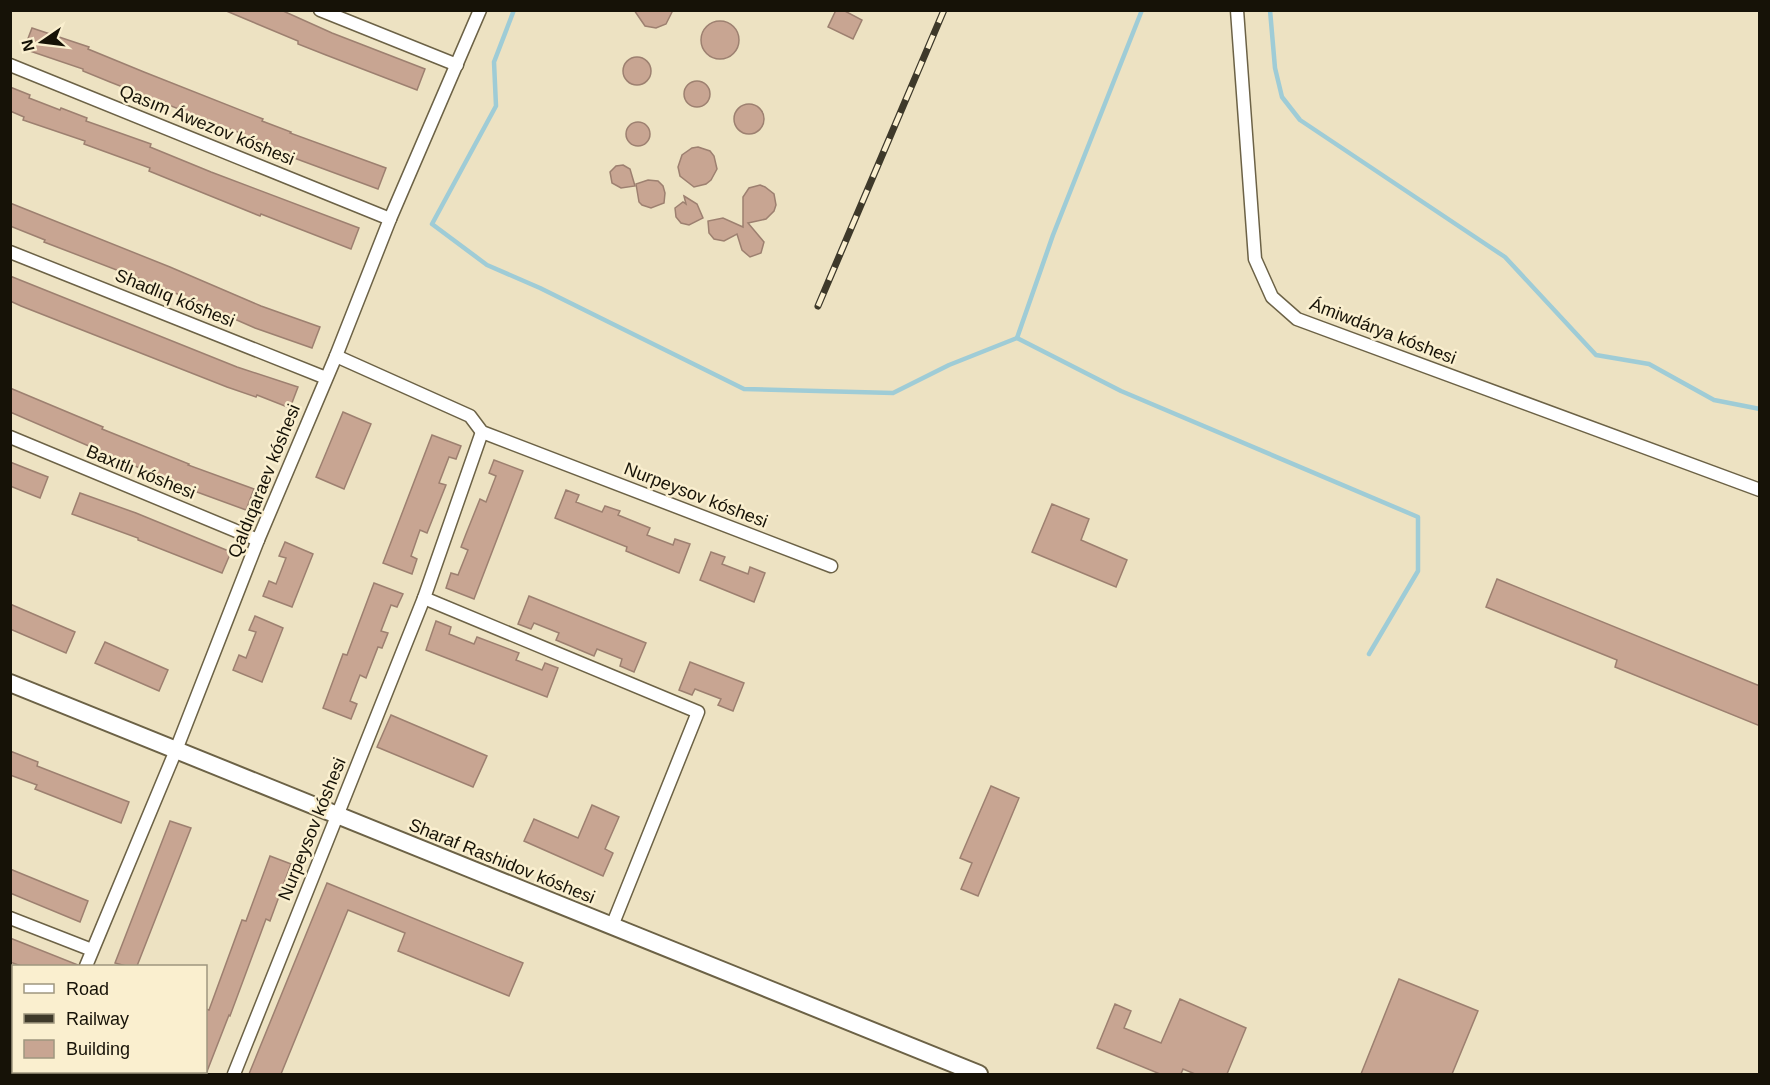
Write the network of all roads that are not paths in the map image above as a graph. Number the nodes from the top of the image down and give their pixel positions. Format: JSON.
{"nodes":[{"id":1,"x":320,"y":10,"type":"edge"},
{"id":2,"x":480,"y":10,"type":"edge"},
{"id":3,"x":1237,"y":10,"type":"edge"},
{"id":4,"x":10,"y":65,"type":"edge"},
{"id":5,"x":457,"y":65,"type":"junction"},
{"id":6,"x":390,"y":219,"type":"junction"},
{"id":7,"x":10,"y":252,"type":"edge"},
{"id":8,"x":336,"y":356,"type":"junction"},
{"id":9,"x":326,"y":378,"type":"junction"},
{"id":10,"x":482,"y":432,"type":"junction"},
{"id":11,"x":10,"y":437,"type":"edge"},
{"id":12,"x":1760,"y":490,"type":"edge"},
{"id":13,"x":258,"y":540,"type":"junction"},
{"id":14,"x":831,"y":566,"type":"dead end"},
{"id":15,"x":424,"y":598,"type":"junction"},
{"id":16,"x":10,"y":683,"type":"edge"},
{"id":17,"x":176,"y":750,"type":"junction"},
{"id":18,"x":337,"y":816,"type":"junction"},
{"id":19,"x":10,"y":918,"type":"edge"},
{"id":20,"x":612,"y":926,"type":"junction"},
{"id":21,"x":93,"y":950,"type":"junction"},
{"id":22,"x":86,"y":965,"type":"edge"},
{"id":23,"x":234,"y":1074,"type":"edge"},
{"id":24,"x":979,"y":1074,"type":"edge"}],
"edges":[{"from":1,"to":5,"type":"street"},
{"from":2,"to":5,"type":"street","name":"Qaldıqaraev kóshesi"},
{"from":3,"to":12,"type":"street","name":"Ámiwdárya kóshesi"},
{"from":4,"to":6,"type":"street","name":"Qasım Áwezov kóshesi"},
{"from":5,"to":6,"type":"street","name":"Qaldıqaraev kóshesi"},
{"from":6,"to":8,"type":"street","name":"Qaldıqaraev kóshesi"},
{"from":7,"to":9,"type":"street","name":"Shadlıq kóshesi"},
{"from":8,"to":9,"type":"street","name":"Qaldıqaraev kóshesi"},
{"from":8,"to":10,"type":"street","name":"Nurpeysov kóshesi"},
{"from":9,"to":13,"type":"street","name":"Qaldıqaraev kóshesi"},
{"from":10,"to":14,"type":"street","name":"Nurpeysov kóshesi"},
{"from":10,"to":15,"type":"street","name":"Nurpeysov kóshesi"},
{"from":11,"to":13,"type":"street","name":"Baxıtlı kóshesi"},
{"from":13,"to":17,"type":"street","name":"Qaldıqaraev kóshesi"},
{"from":15,"to":18,"type":"street","name":"Nurpeysov kóshesi"},
{"from":15,"to":20,"type":"street"},
{"from":16,"to":17,"type":"street","name":"Sharaf Rashidov kóshesi"},
{"from":17,"to":18,"type":"street","name":"Sharaf Rashidov kóshesi"},
{"from":17,"to":21,"type":"street","name":"Qaldıqaraev kóshesi"},
{"from":18,"to":20,"type":"street","name":"Sharaf Rashidov kóshesi"},
{"from":18,"to":23,"type":"street","name":"Nurpeysov kóshesi"},
{"from":19,"to":21,"type":"street"},
{"from":20,"to":24,"type":"street","name":"Sharaf Rashidov kóshesi"},
{"from":21,"to":22,"type":"street","name":"Qaldıqaraev kóshesi"}]}
